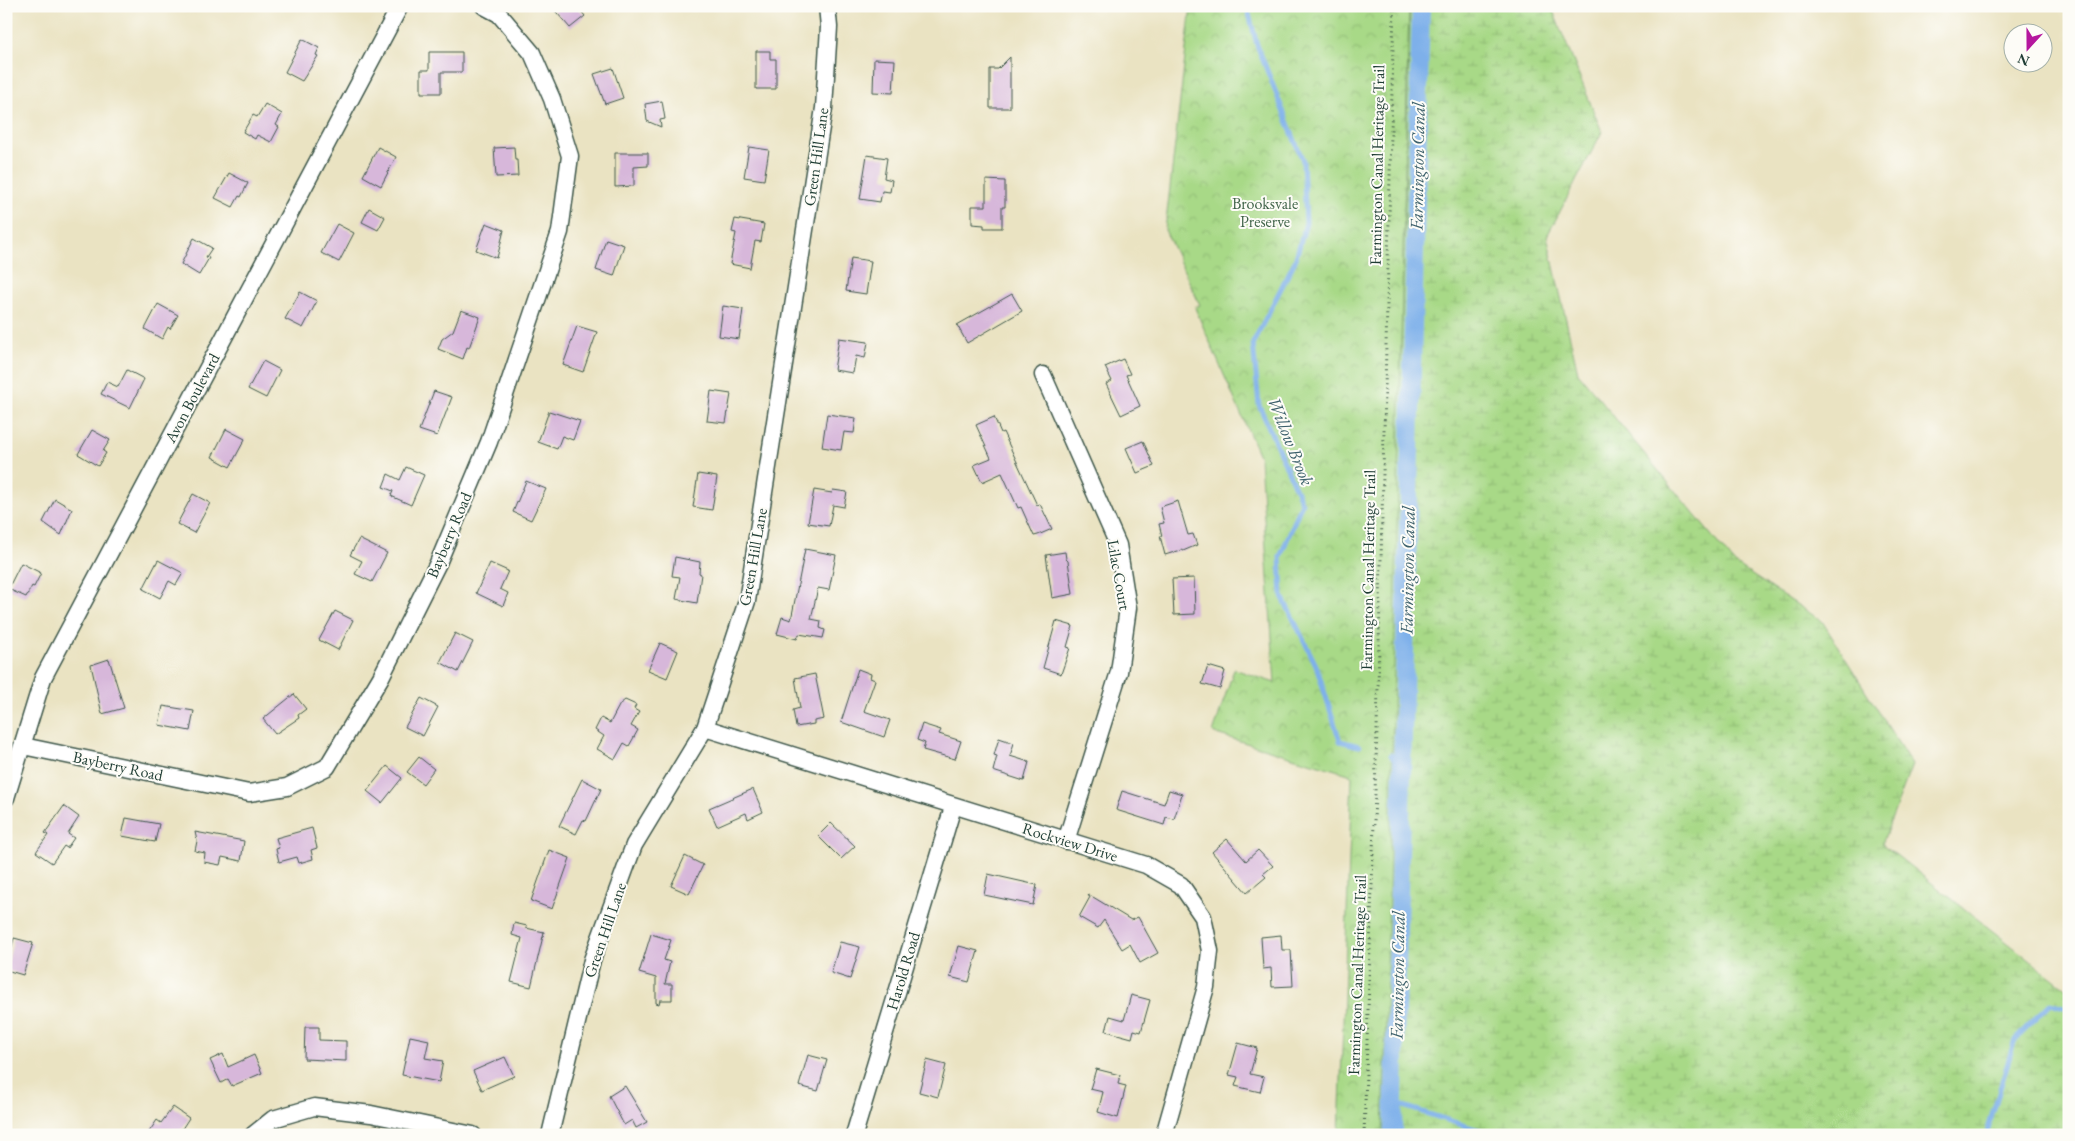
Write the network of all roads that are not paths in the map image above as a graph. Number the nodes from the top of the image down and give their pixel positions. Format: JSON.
{"nodes":[{"id":1,"x":400,"y":6,"type":"edge"},
{"id":2,"x":484,"y":6,"type":"edge"},
{"id":3,"x":827,"y":6,"type":"edge"},
{"id":4,"x":1042,"y":375,"type":"dead end"},
{"id":5,"x":705,"y":728,"type":"junction"},
{"id":6,"x":23,"y":746,"type":"junction"},
{"id":7,"x":6,"y":798,"type":"edge"},
{"id":8,"x":953,"y":807,"type":"junction"},
{"id":9,"x":1066,"y":841,"type":"junction"},
{"id":10,"x":253,"y":1135,"type":"edge"},
{"id":11,"x":473,"y":1135,"type":"edge"},
{"id":12,"x":550,"y":1135,"type":"edge"},
{"id":13,"x":854,"y":1135,"type":"edge"},
{"id":14,"x":1164,"y":1135,"type":"edge"}],
"edges":[{"from":1,"to":6,"type":"street","name":"Avon Boulevard"},
{"from":2,"to":6,"type":"street","name":"Bayberry Road"},
{"from":3,"to":5,"type":"street","name":"Green Hill Lane"},
{"from":4,"to":9,"type":"street","name":"Lilac Court"},
{"from":5,"to":8,"type":"street","name":"Rockview Drive"},
{"from":5,"to":12,"type":"street","name":"Green Hill Lane"},
{"from":6,"to":7,"type":"street","name":"Avon Boulevard"},
{"from":8,"to":9,"type":"street","name":"Rockview Drive"},
{"from":8,"to":13,"type":"street","name":"Harold Road"},
{"from":9,"to":14,"type":"street","name":"Rockview Drive"},
{"from":10,"to":11,"type":"street"}]}
